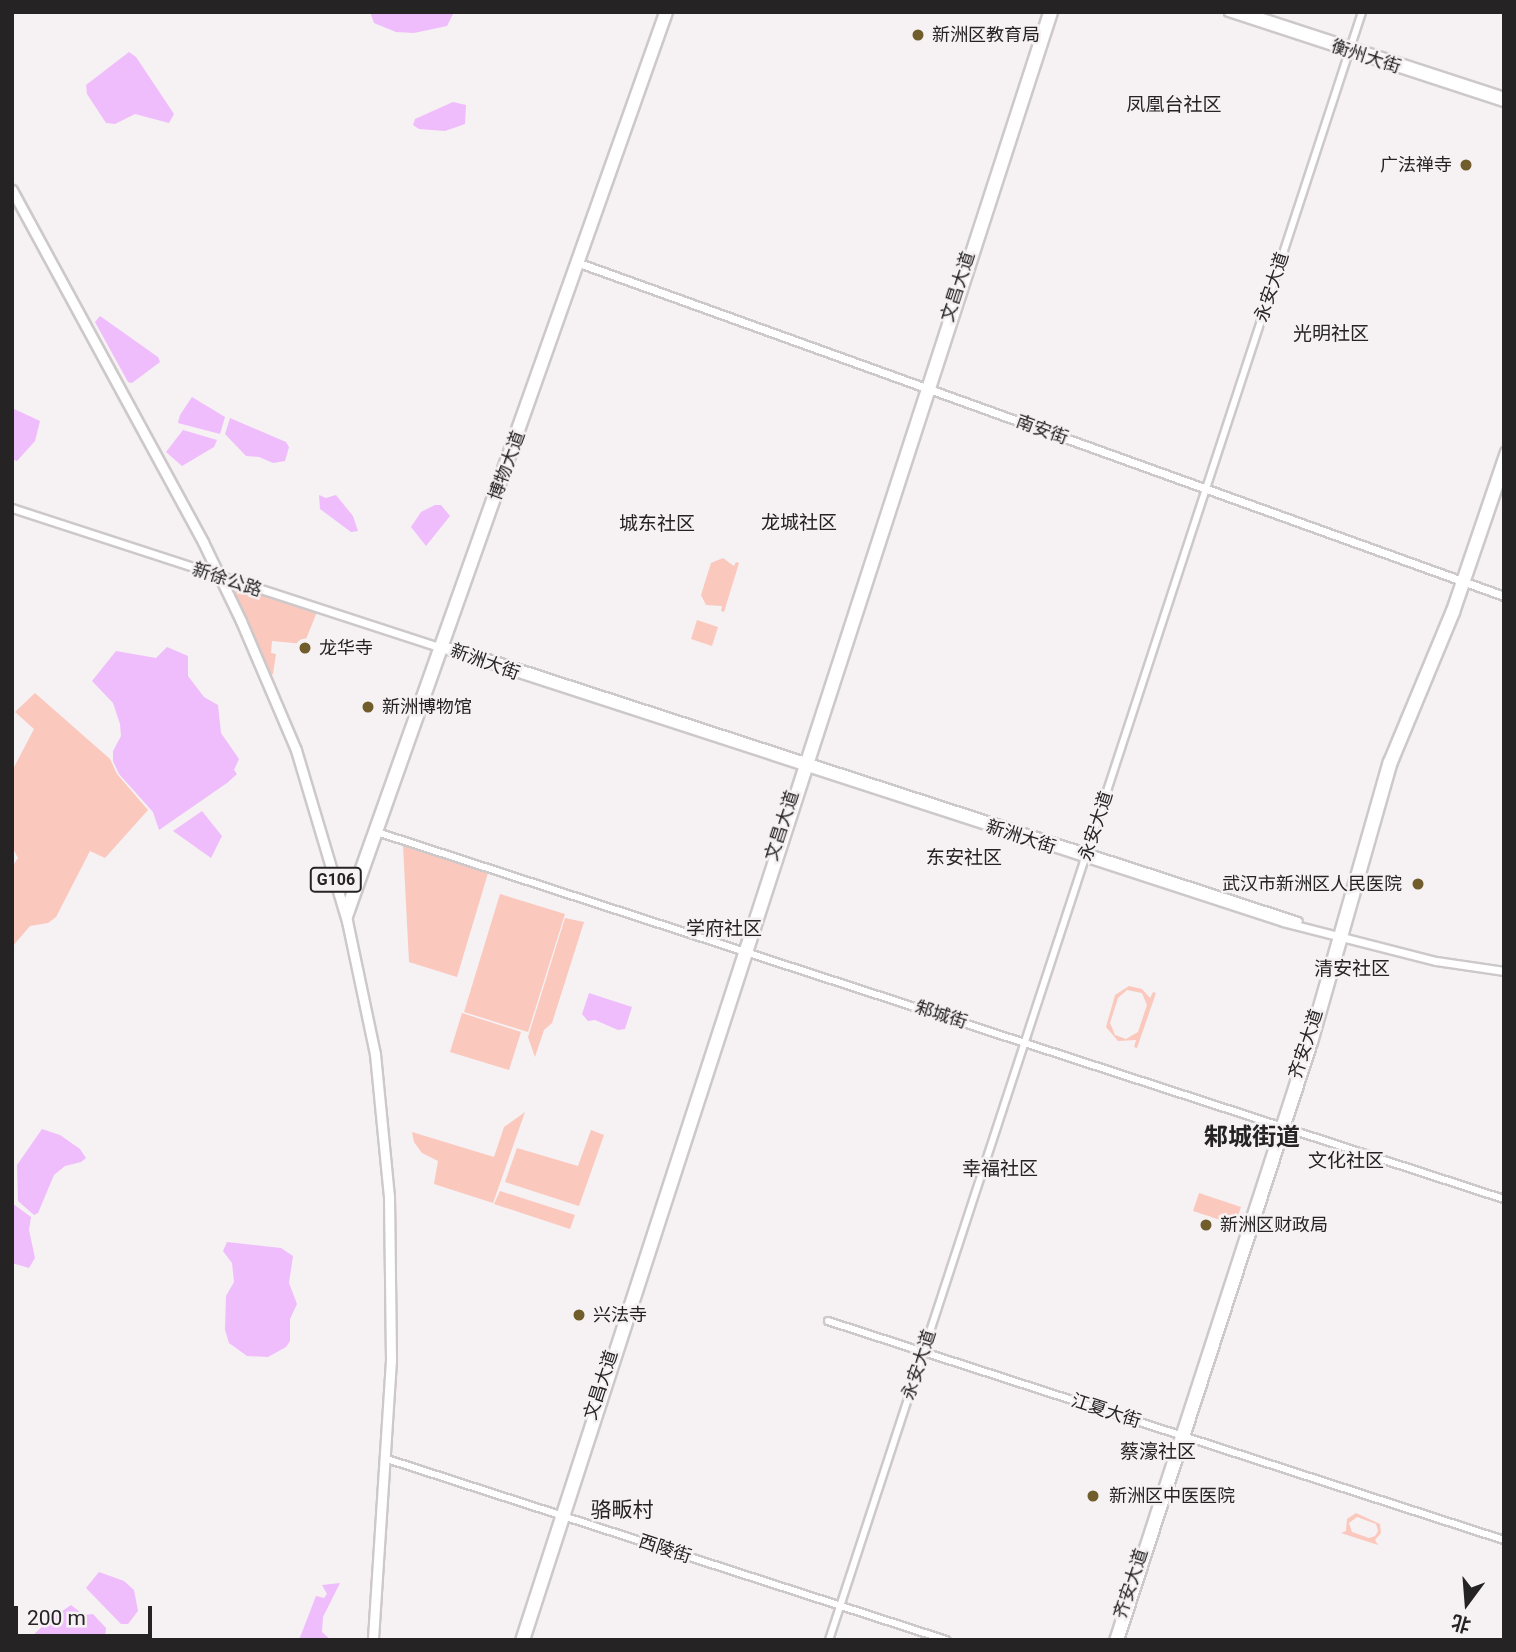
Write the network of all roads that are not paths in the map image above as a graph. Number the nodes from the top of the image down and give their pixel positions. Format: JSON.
{"nodes":[{"id":1,"x":663,"y":12,"type":"edge"},
{"id":2,"x":668,"y":12,"type":"edge"},
{"id":3,"x":1047,"y":12,"type":"edge"},
{"id":4,"x":1053,"y":12,"type":"edge"},
{"id":5,"x":1228,"y":12,"type":"edge"},
{"id":6,"x":1247,"y":12,"type":"edge"},
{"id":7,"x":1362,"y":12,"type":"edge"},
{"id":8,"x":1350,"y":49,"type":"junction"},
{"id":9,"x":1504,"y":96,"type":"edge"},
{"id":10,"x":1504,"y":102,"type":"edge"},
{"id":11,"x":12,"y":190,"type":"edge"},
{"id":12,"x":579,"y":263,"type":"junction"},
{"id":13,"x":928,"y":389,"type":"junction"},
{"id":14,"x":1504,"y":452,"type":"edge"},
{"id":15,"x":1504,"y":469,"type":"edge"},
{"id":16,"x":1206,"y":489,"type":"junction"},
{"id":17,"x":12,"y":508,"type":"edge"},
{"id":18,"x":221,"y":578,"type":"junction"},
{"id":19,"x":1463,"y":581,"type":"junction"},
{"id":20,"x":1504,"y":596,"type":"edge"},
{"id":21,"x":440,"y":647,"type":"junction"},
{"id":22,"x":806,"y":764,"type":"junction"},
{"id":23,"x":377,"y":832,"type":"junction"},
{"id":24,"x":1087,"y":855,"type":"junction"},
{"id":25,"x":345,"y":915,"type":"junction"},
{"id":26,"x":1342,"y":936,"type":"junction"},
{"id":27,"x":745,"y":951,"type":"junction"},
{"id":28,"x":1504,"y":971,"type":"edge"},
{"id":29,"x":1025,"y":1042,"type":"junction"},
{"id":30,"x":1282,"y":1127,"type":"junction"},
{"id":31,"x":1504,"y":1199,"type":"edge"},
{"id":32,"x":828,"y":1321,"type":"dead end"},
{"id":33,"x":924,"y":1352,"type":"junction"},
{"id":34,"x":1182,"y":1436,"type":"junction"},
{"id":35,"x":384,"y":1458,"type":"junction"},
{"id":36,"x":561,"y":1516,"type":"junction"},
{"id":37,"x":1504,"y":1541,"type":"edge"},
{"id":38,"x":840,"y":1606,"type":"junction"},
{"id":39,"x":373,"y":1640,"type":"edge"},
{"id":40,"x":519,"y":1640,"type":"edge"},
{"id":41,"x":524,"y":1640,"type":"edge"},
{"id":42,"x":829,"y":1640,"type":"edge"},
{"id":43,"x":946,"y":1640,"type":"edge"},
{"id":44,"x":1113,"y":1640,"type":"edge"},
{"id":45,"x":1119,"y":1640,"type":"edge"}],
"edges":[{"from":1,"to":21,"type":"main road","name":"博物大道"},
{"from":2,"to":12,"type":"main road","name":"博物大道"},
{"from":3,"to":13,"type":"main road","name":"文昌大道"},
{"from":4,"to":13,"type":"main road","name":"文昌大道"},
{"from":5,"to":8,"type":"main road","name":"衡州大街"},
{"from":6,"to":8,"type":"main road","name":"衡州大街"},
{"from":7,"to":8,"type":"street","name":"永安大道"},
{"from":8,"to":9,"type":"main road","name":"衡州大街"},
{"from":8,"to":10,"type":"main road","name":"衡州大街"},
{"from":8,"to":16,"type":"street","name":"永安大道"},
{"from":11,"to":18,"type":"highway","number":"G106"},
{"from":12,"to":13,"type":"main road","name":"南安街"},
{"from":12,"to":21,"type":"main road","name":"博物大道"},
{"from":13,"to":16,"type":"main road","name":"南安街"},
{"from":13,"to":22,"type":"main road","name":"文昌大道"},
{"from":14,"to":19,"type":"main road","name":"齐安大道"},
{"from":15,"to":19,"type":"main road","name":"齐安大道"},
{"from":16,"to":19,"type":"main road","name":"南安街"},
{"from":16,"to":24,"type":"street","name":"永安大道"},
{"from":17,"to":18,"type":"main road","name":"新徐公路"},
{"from":18,"to":21,"type":"main road","name":"新徐公路"},
{"from":18,"to":25,"type":"highway","number":"G106"},
{"from":19,"to":20,"type":"main road","name":"南安街"},
{"from":19,"to":26,"type":"main road","name":"齐安大道"},
{"from":21,"to":22,"type":"main road","name":"新洲大街"},
{"from":21,"to":23,"type":"main road","name":"博物大道"},
{"from":21,"to":25,"type":"main road","name":"博物大道"},
{"from":22,"to":24,"type":"main road","name":"新洲大街"},
{"from":22,"to":27,"type":"main road","name":"文昌大道"},
{"from":23,"to":25,"type":"main road","name":"博物大道"},
{"from":23,"to":27,"type":"street","name":"邾城街"},
{"from":24,"to":26,"type":"main road","name":"新洲大街"},
{"from":24,"to":29,"type":"street","name":"永安大道"},
{"from":25,"to":35,"type":"highway","number":"G106"},
{"from":26,"to":28,"type":"main road","name":"新洲大街"},
{"from":26,"to":30,"type":"main road","name":"齐安大道"},
{"from":27,"to":29,"type":"street","name":"邾城街"},
{"from":27,"to":36,"type":"main road","name":"文昌大道"},
{"from":29,"to":30,"type":"street","name":"邾城街"},
{"from":29,"to":33,"type":"street","name":"永安大道"},
{"from":30,"to":31,"type":"street","name":"邾城街"},
{"from":30,"to":34,"type":"main road","name":"齐安大道"},
{"from":32,"to":33,"type":"street","name":"江夏大街"},
{"from":33,"to":34,"type":"street","name":"江夏大街"},
{"from":33,"to":38,"type":"street","name":"永安大道"},
{"from":34,"to":37,"type":"street","name":"江夏大街"},
{"from":34,"to":44,"type":"main road","name":"齐安大道"},
{"from":34,"to":45,"type":"main road","name":"齐安大道"},
{"from":35,"to":36,"type":"street","name":"西陵街"},
{"from":35,"to":39,"type":"highway","number":"G106"},
{"from":36,"to":38,"type":"street","name":"西陵街"},
{"from":36,"to":40,"type":"main road","name":"文昌大道"},
{"from":36,"to":41,"type":"main road","name":"文昌大道"},
{"from":38,"to":42,"type":"street","name":"永安大道"},
{"from":38,"to":43,"type":"street","name":"西陵街"}]}
